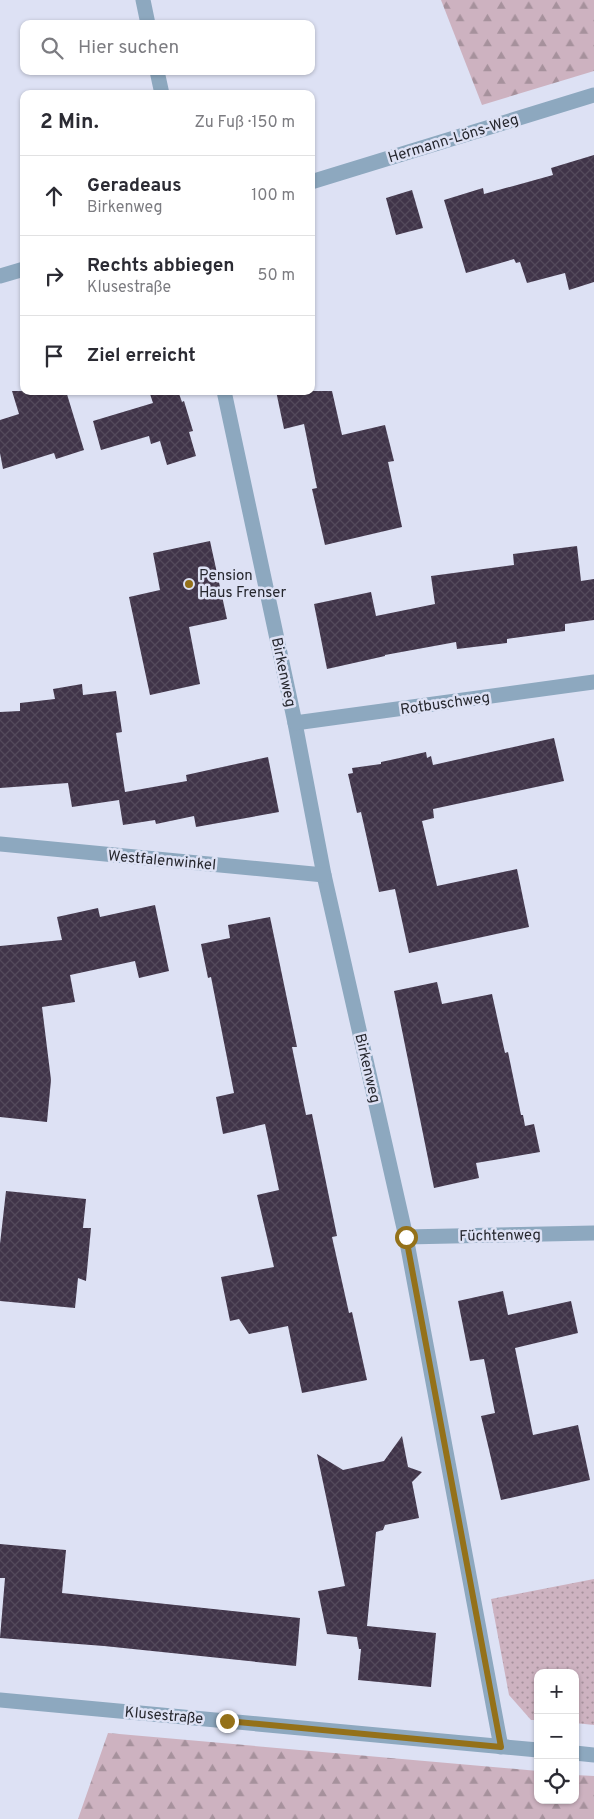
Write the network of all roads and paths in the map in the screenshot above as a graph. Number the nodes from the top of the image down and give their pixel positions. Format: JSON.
{"nodes":[{"id":1,"x":143,"y":0,"type":"edge"},
{"id":2,"x":147,"y":20,"type":"edge"},
{"id":3,"x":158,"y":75,"type":"edge"},
{"id":4,"x":161,"y":90,"type":"edge"},
{"id":5,"x":594,"y":95,"type":"edge"},
{"id":6,"x":315,"y":181,"type":"edge"},
{"id":7,"x":20,"y":270,"type":"edge"},
{"id":8,"x":0,"y":276,"type":"edge"},
{"id":9,"x":225,"y":395,"type":"edge"},
{"id":10,"x":594,"y":682,"type":"edge"},
{"id":11,"x":295,"y":723,"type":"junction"},
{"id":12,"x":0,"y":844,"type":"edge"},
{"id":13,"x":324,"y":875,"type":"junction"},
{"id":14,"x":594,"y":1233,"type":"edge"},
{"id":15,"x":406,"y":1237,"type":"junction"},
{"id":16,"x":0,"y":1700,"type":"edge"},
{"id":17,"x":501,"y":1747,"type":"junction"},
{"id":18,"x":534,"y":1750,"type":"edge"},
{"id":19,"x":579,"y":1753,"type":"edge"},
{"id":20,"x":594,"y":1755,"type":"edge"}],
"edges":[{"from":1,"to":2,"type":"street"},
{"from":3,"to":4,"type":"street"},
{"from":5,"to":6,"type":"street","name":"Hermann-Löns-Weg"},
{"from":7,"to":8,"type":"street"},
{"from":9,"to":11,"type":"street","name":"Birkenweg"},
{"from":10,"to":11,"type":"street","name":"Rotbuschweg"},
{"from":11,"to":13,"type":"street","name":"Birkenweg"},
{"from":12,"to":13,"type":"street","name":"Westfalenwinkel"},
{"from":13,"to":15,"type":"street","name":"Birkenweg"},
{"from":14,"to":15,"type":"street","name":"Füchtenweg"},
{"from":15,"to":17,"type":"street","name":"Birkenweg"},
{"from":16,"to":17,"type":"street","name":"Klusestraße"},
{"from":17,"to":18,"type":"street","name":"Klusestraße"},
{"from":19,"to":20,"type":"street"}]}
